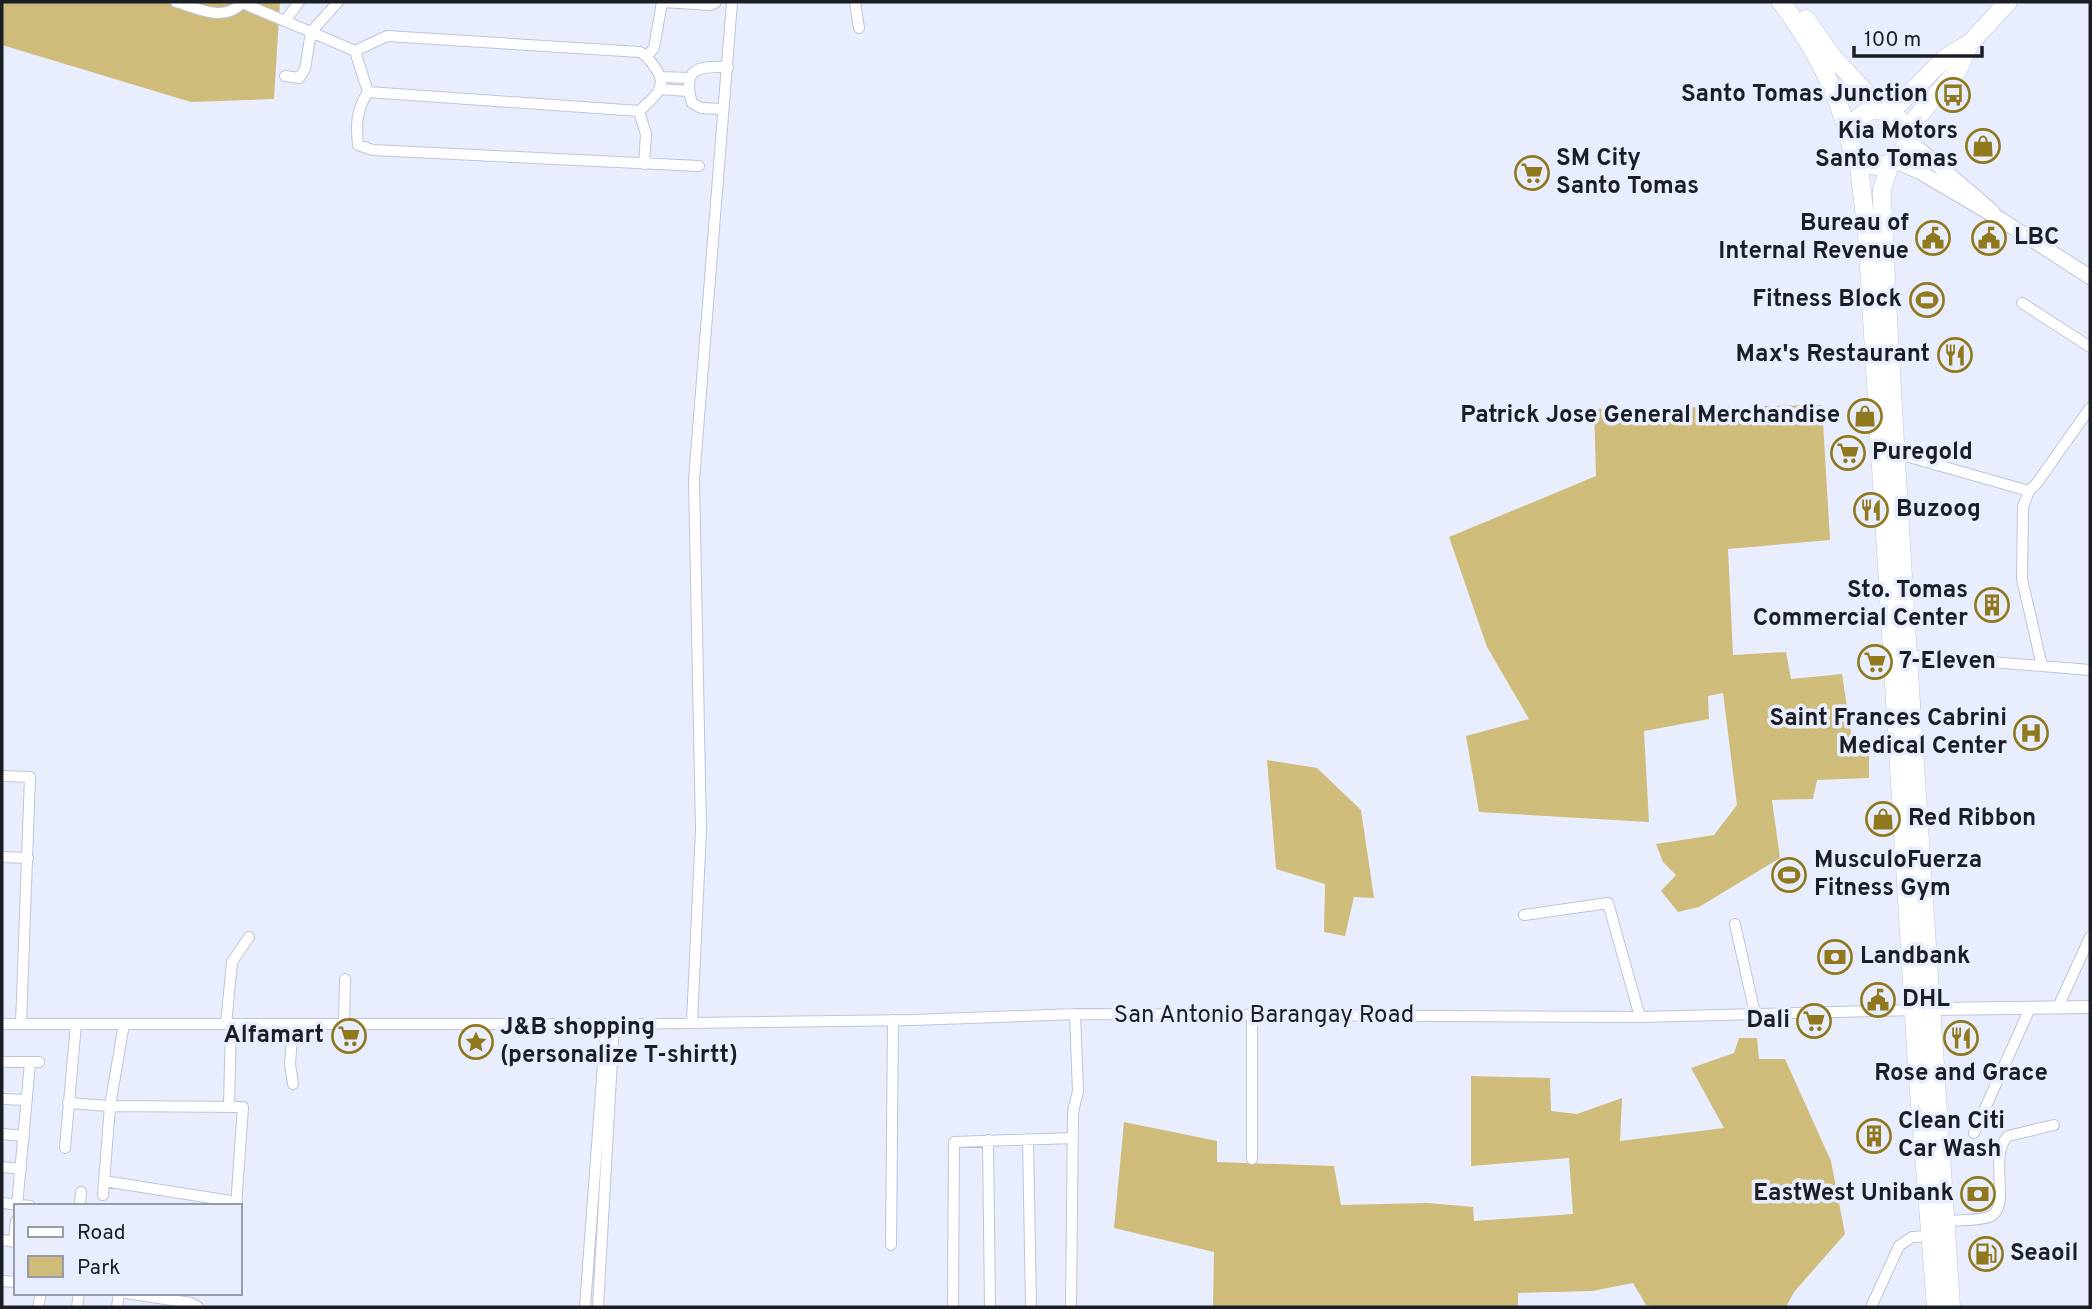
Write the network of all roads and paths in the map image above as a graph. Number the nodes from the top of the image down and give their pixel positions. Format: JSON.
{"nodes":[{"id":1,"x":176,"y":2,"type":"edge"},
{"id":2,"x":299,"y":2,"type":"edge"},
{"id":3,"x":338,"y":2,"type":"edge"},
{"id":4,"x":663,"y":2,"type":"edge"},
{"id":5,"x":716,"y":2,"type":"edge"},
{"id":6,"x":732,"y":2,"type":"edge"},
{"id":7,"x":855,"y":2,"type":"edge"},
{"id":8,"x":1781,"y":2,"type":"edge"},
{"id":9,"x":1793,"y":2,"type":"edge"},
{"id":10,"x":2008,"y":2,"type":"edge"},
{"id":11,"x":243,"y":3,"type":"edge"},
{"id":12,"x":285,"y":21,"type":"junction"},
{"id":13,"x":859,"y":28,"type":"dead end"},
{"id":14,"x":311,"y":32,"type":"junction"},
{"id":15,"x":1970,"y":43,"type":"junction"},
{"id":16,"x":355,"y":51,"type":"junction"},
{"id":17,"x":647,"y":56,"type":"junction"},
{"id":18,"x":728,"y":67,"type":"junction"},
{"id":19,"x":285,"y":76,"type":"dead end"},
{"id":20,"x":662,"y":77,"type":"junction"},
{"id":21,"x":688,"y":78,"type":"junction"},
{"id":22,"x":659,"y":89,"type":"junction"},
{"id":23,"x":688,"y":91,"type":"junction"},
{"id":24,"x":368,"y":92,"type":"junction"},
{"id":25,"x":723,"y":109,"type":"junction"},
{"id":26,"x":639,"y":111,"type":"junction"},
{"id":27,"x":1886,"y":111,"type":"junction"},
{"id":28,"x":1905,"y":134,"type":"junction"},
{"id":29,"x":1849,"y":138,"type":"junction"},
{"id":30,"x":1858,"y":158,"type":"junction"},
{"id":31,"x":1892,"y":162,"type":"junction"},
{"id":32,"x":644,"y":164,"type":"junction"},
{"id":33,"x":699,"y":166,"type":"dead end"},
{"id":34,"x":2000,"y":219,"type":"junction"},
{"id":35,"x":2090,"y":277,"type":"edge"},
{"id":36,"x":2022,"y":303,"type":"dead end"},
{"id":37,"x":2090,"y":347,"type":"edge"},
{"id":38,"x":2089,"y":412,"type":"edge"},
{"id":39,"x":1895,"y":453,"type":"junction"},
{"id":40,"x":2029,"y":491,"type":"junction"},
{"id":41,"x":1900,"y":655,"type":"junction"},
{"id":42,"x":2042,"y":666,"type":"junction"},
{"id":43,"x":2090,"y":670,"type":"edge"},
{"id":44,"x":2,"y":776,"type":"edge"},
{"id":45,"x":2,"y":858,"type":"edge"},
{"id":46,"x":29,"y":858,"type":"junction"},
{"id":47,"x":1524,"y":915,"type":"dead end"},
{"id":48,"x":1735,"y":924,"type":"dead end"},
{"id":49,"x":249,"y":937,"type":"dead end"},
{"id":50,"x":2090,"y":937,"type":"edge"},
{"id":51,"x":345,"y":979,"type":"dead end"},
{"id":52,"x":2030,"y":1007,"type":"junction"},
{"id":53,"x":2058,"y":1007,"type":"junction"},
{"id":54,"x":2090,"y":1007,"type":"edge"},
{"id":55,"x":1923,"y":1009,"type":"junction"},
{"id":56,"x":1075,"y":1014,"type":"junction"},
{"id":57,"x":1755,"y":1014,"type":"junction"},
{"id":58,"x":1252,"y":1016,"type":"junction"},
{"id":59,"x":1640,"y":1017,"type":"junction"},
{"id":60,"x":893,"y":1020,"type":"junction"},
{"id":61,"x":692,"y":1022,"type":"junction"},
{"id":62,"x":2,"y":1024,"type":"edge"},
{"id":63,"x":21,"y":1024,"type":"junction"},
{"id":64,"x":76,"y":1024,"type":"junction"},
{"id":65,"x":124,"y":1024,"type":"junction"},
{"id":66,"x":228,"y":1024,"type":"junction"},
{"id":67,"x":293,"y":1024,"type":"junction"},
{"id":68,"x":344,"y":1024,"type":"junction"},
{"id":69,"x":610,"y":1024,"type":"junction"},
{"id":70,"x":2,"y":1062,"type":"edge"},
{"id":71,"x":293,"y":1084,"type":"dead end"},
{"id":72,"x":2,"y":1099,"type":"edge"},
{"id":73,"x":27,"y":1100,"type":"junction"},
{"id":74,"x":68,"y":1102,"type":"junction"},
{"id":75,"x":229,"y":1105,"type":"junction"},
{"id":76,"x":110,"y":1106,"type":"junction"},
{"id":77,"x":2054,"y":1125,"type":"dead end"},
{"id":78,"x":1974,"y":1133,"type":"dead end"},
{"id":79,"x":2,"y":1134,"type":"edge"},
{"id":80,"x":24,"y":1136,"type":"junction"},
{"id":81,"x":1073,"y":1138,"type":"junction"},
{"id":82,"x":1028,"y":1139,"type":"junction"},
{"id":83,"x":988,"y":1140,"type":"junction"},
{"id":84,"x":65,"y":1147,"type":"dead end"},
{"id":85,"x":1252,"y":1158,"type":"dead end"},
{"id":86,"x":2,"y":1167,"type":"edge"},
{"id":87,"x":21,"y":1170,"type":"junction"},
{"id":88,"x":104,"y":1181,"type":"junction"},
{"id":89,"x":81,"y":1192,"type":"dead end"},
{"id":90,"x":103,"y":1195,"type":"dead end"},
{"id":91,"x":18,"y":1204,"type":"edge"},
{"id":92,"x":80,"y":1204,"type":"edge"},
{"id":93,"x":237,"y":1204,"type":"edge"},
{"id":94,"x":1945,"y":1221,"type":"junction"},
{"id":95,"x":1930,"y":1236,"type":"junction"},
{"id":96,"x":891,"y":1245,"type":"dead end"},
{"id":97,"x":132,"y":1295,"type":"edge"},
{"id":98,"x":158,"y":1303,"type":"edge"},
{"id":99,"x":198,"y":1307,"type":"edge"},
{"id":100,"x":585,"y":1307,"type":"edge"},
{"id":101,"x":598,"y":1307,"type":"edge"},
{"id":102,"x":953,"y":1307,"type":"edge"},
{"id":103,"x":990,"y":1307,"type":"edge"},
{"id":104,"x":1031,"y":1307,"type":"edge"},
{"id":105,"x":1070,"y":1307,"type":"edge"},
{"id":106,"x":1871,"y":1307,"type":"edge"},
{"id":107,"x":1936,"y":1307,"type":"edge"},
{"id":108,"x":1951,"y":1307,"type":"edge"}],
"edges":[{"from":1,"to":11,"type":"street"},
{"from":2,"to":12,"type":"street"},
{"from":3,"to":14,"type":"street"},
{"from":4,"to":5,"type":"street"},
{"from":4,"to":17,"type":"street"},
{"from":6,"to":18,"type":"street"},
{"from":7,"to":13,"type":"street"},
{"from":8,"to":29,"type":"highway"},
{"from":9,"to":27,"type":"highway"},
{"from":10,"to":15,"type":"highway"},
{"from":11,"to":12,"type":"street"},
{"from":12,"to":14,"type":"street"},
{"from":14,"to":16,"type":"street"},
{"from":14,"to":19,"type":"street"},
{"from":15,"to":27,"type":"highway"},
{"from":15,"to":28,"type":"highway"},
{"from":16,"to":17,"type":"street"},
{"from":16,"to":24,"type":"street"},
{"from":17,"to":20,"type":"street"},
{"from":18,"to":21,"type":"street"},
{"from":18,"to":25,"type":"street"},
{"from":20,"to":21,"type":"street"},
{"from":20,"to":22,"type":"street"},
{"from":21,"to":23,"type":"street"},
{"from":22,"to":23,"type":"street"},
{"from":22,"to":26,"type":"street"},
{"from":23,"to":25,"type":"street"},
{"from":24,"to":26,"type":"street"},
{"from":24,"to":32,"type":"street"},
{"from":25,"to":61,"type":"street"},
{"from":26,"to":32,"type":"street"},
{"from":27,"to":28,"type":"highway"},
{"from":27,"to":29,"type":"highway"},
{"from":28,"to":31,"type":"highway"},
{"from":28,"to":34,"type":"main road"},
{"from":29,"to":30,"type":"highway"},
{"from":30,"to":31,"type":"highway"},
{"from":30,"to":41,"type":"highway"},
{"from":31,"to":34,"type":"main road"},
{"from":31,"to":39,"type":"highway"},
{"from":32,"to":33,"type":"street"},
{"from":34,"to":35,"type":"main road"},
{"from":36,"to":37,"type":"street"},
{"from":38,"to":40,"type":"street"},
{"from":39,"to":40,"type":"street"},
{"from":39,"to":41,"type":"highway"},
{"from":40,"to":42,"type":"street"},
{"from":41,"to":42,"type":"street"},
{"from":41,"to":55,"type":"highway"},
{"from":42,"to":43,"type":"street"},
{"from":44,"to":46,"type":"street"},
{"from":45,"to":46,"type":"street"},
{"from":46,"to":63,"type":"street"},
{"from":47,"to":59,"type":"street"},
{"from":48,"to":57,"type":"street"},
{"from":49,"to":66,"type":"street"},
{"from":50,"to":53,"type":"street"},
{"from":51,"to":68,"type":"street"},
{"from":52,"to":53,"type":"street"},
{"from":52,"to":55,"type":"street"},
{"from":52,"to":78,"type":"street"},
{"from":53,"to":54,"type":"street"},
{"from":55,"to":57,"type":"street","name":"San Antonio Barangay Road"},
{"from":55,"to":94,"type":"highway"},
{"from":55,"to":95,"type":"highway"},
{"from":56,"to":58,"type":"street","name":"San Antonio Barangay Road"},
{"from":56,"to":60,"type":"street","name":"San Antonio Barangay Road"},
{"from":56,"to":81,"type":"street"},
{"from":57,"to":59,"type":"street","name":"San Antonio Barangay Road"},
{"from":58,"to":59,"type":"street","name":"San Antonio Barangay Road"},
{"from":58,"to":85,"type":"street"},
{"from":60,"to":61,"type":"street","name":"San Antonio Barangay Road"},
{"from":60,"to":96,"type":"street"},
{"from":61,"to":69,"type":"street","name":"San Antonio Barangay Road"},
{"from":62,"to":63,"type":"street","name":"San Antonio Barangay Road"},
{"from":63,"to":64,"type":"street","name":"San Antonio Barangay Road"},
{"from":64,"to":65,"type":"street","name":"San Antonio Barangay Road"},
{"from":64,"to":74,"type":"street"},
{"from":65,"to":66,"type":"street","name":"San Antonio Barangay Road"},
{"from":65,"to":76,"type":"street"},
{"from":66,"to":67,"type":"street","name":"San Antonio Barangay Road"},
{"from":66,"to":75,"type":"street"},
{"from":67,"to":68,"type":"street","name":"San Antonio Barangay Road"},
{"from":67,"to":71,"type":"street"},
{"from":68,"to":69,"type":"street","name":"San Antonio Barangay Road"},
{"from":69,"to":100,"type":"street"},
{"from":69,"to":101,"type":"street"},
{"from":70,"to":73,"type":"street"},
{"from":72,"to":73,"type":"street"},
{"from":73,"to":80,"type":"street"},
{"from":74,"to":76,"type":"street"},
{"from":74,"to":84,"type":"street"},
{"from":75,"to":76,"type":"street"},
{"from":75,"to":93,"type":"street"},
{"from":76,"to":88,"type":"street"},
{"from":77,"to":94,"type":"street"},
{"from":79,"to":80,"type":"street"},
{"from":80,"to":87,"type":"street"},
{"from":81,"to":82,"type":"street"},
{"from":81,"to":105,"type":"street"},
{"from":82,"to":83,"type":"street"},
{"from":82,"to":104,"type":"street"},
{"from":83,"to":102,"type":"street"},
{"from":83,"to":103,"type":"street"},
{"from":86,"to":87,"type":"street"},
{"from":87,"to":91,"type":"street"},
{"from":88,"to":90,"type":"street"},
{"from":88,"to":93,"type":"street"},
{"from":89,"to":92,"type":"street"},
{"from":94,"to":108,"type":"highway"},
{"from":95,"to":106,"type":"street"},
{"from":95,"to":107,"type":"highway"},
{"from":97,"to":98,"type":"street"},
{"from":98,"to":99,"type":"street"}]}
